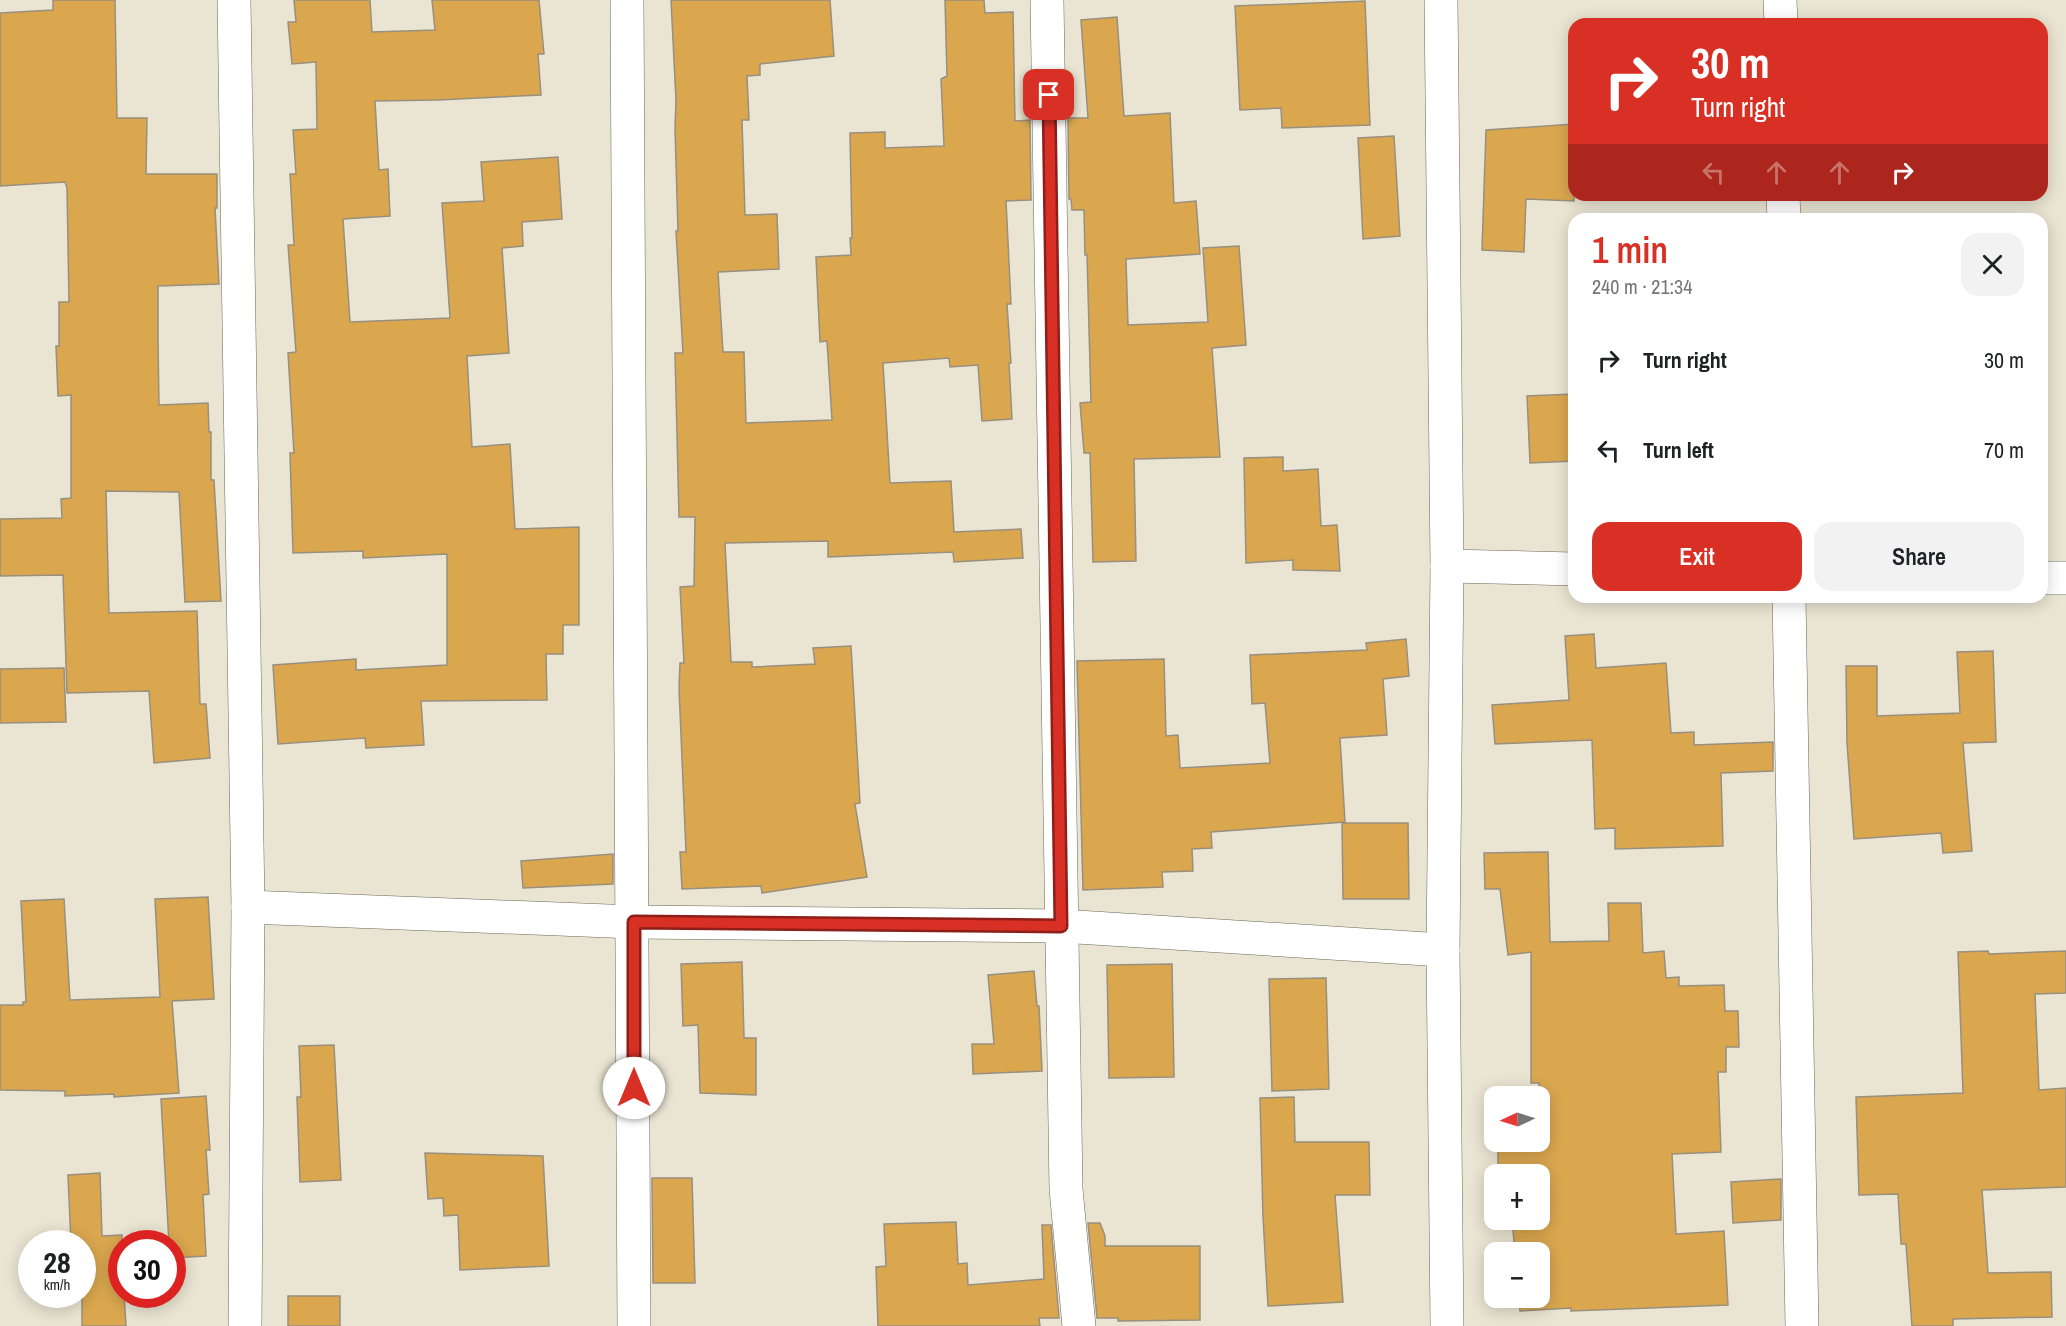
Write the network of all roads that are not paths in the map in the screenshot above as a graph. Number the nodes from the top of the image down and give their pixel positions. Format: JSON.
{"nodes":[{"id":1,"x":234,"y":0,"type":"edge"},
{"id":2,"x":627,"y":0,"type":"edge"},
{"id":3,"x":1047,"y":0,"type":"edge"},
{"id":4,"x":1441,"y":0,"type":"edge"},
{"id":5,"x":1780,"y":0,"type":"edge"},
{"id":6,"x":1781,"y":18,"type":"edge"},
{"id":7,"x":1448,"y":566,"type":"junction"},
{"id":8,"x":1568,"y":569,"type":"edge"},
{"id":9,"x":2048,"y":578,"type":"edge"},
{"id":10,"x":2066,"y":578,"type":"edge"},
{"id":11,"x":1789,"y":603,"type":"edge"},
{"id":12,"x":248,"y":907,"type":"junction"},
{"id":13,"x":634,"y":922,"type":"junction"},
{"id":14,"x":1061,"y":926,"type":"junction"},
{"id":15,"x":1443,"y":950,"type":"junction"},
{"id":16,"x":245,"y":1326,"type":"edge"},
{"id":17,"x":634,"y":1326,"type":"edge"},
{"id":18,"x":1079,"y":1326,"type":"edge"},
{"id":19,"x":1447,"y":1326,"type":"edge"},
{"id":20,"x":1802,"y":1326,"type":"edge"}],
"edges":[{"from":1,"to":12,"type":"street"},
{"from":2,"to":13,"type":"street"},
{"from":3,"to":14,"type":"street"},
{"from":4,"to":7,"type":"street"},
{"from":5,"to":6,"type":"street"},
{"from":7,"to":8,"type":"street"},
{"from":7,"to":15,"type":"street"},
{"from":9,"to":10,"type":"street"},
{"from":11,"to":20,"type":"street"},
{"from":12,"to":13,"type":"street"},
{"from":12,"to":16,"type":"street"},
{"from":13,"to":14,"type":"street"},
{"from":13,"to":17,"type":"street"},
{"from":14,"to":15,"type":"street"},
{"from":14,"to":18,"type":"street"},
{"from":15,"to":19,"type":"street"}]}
